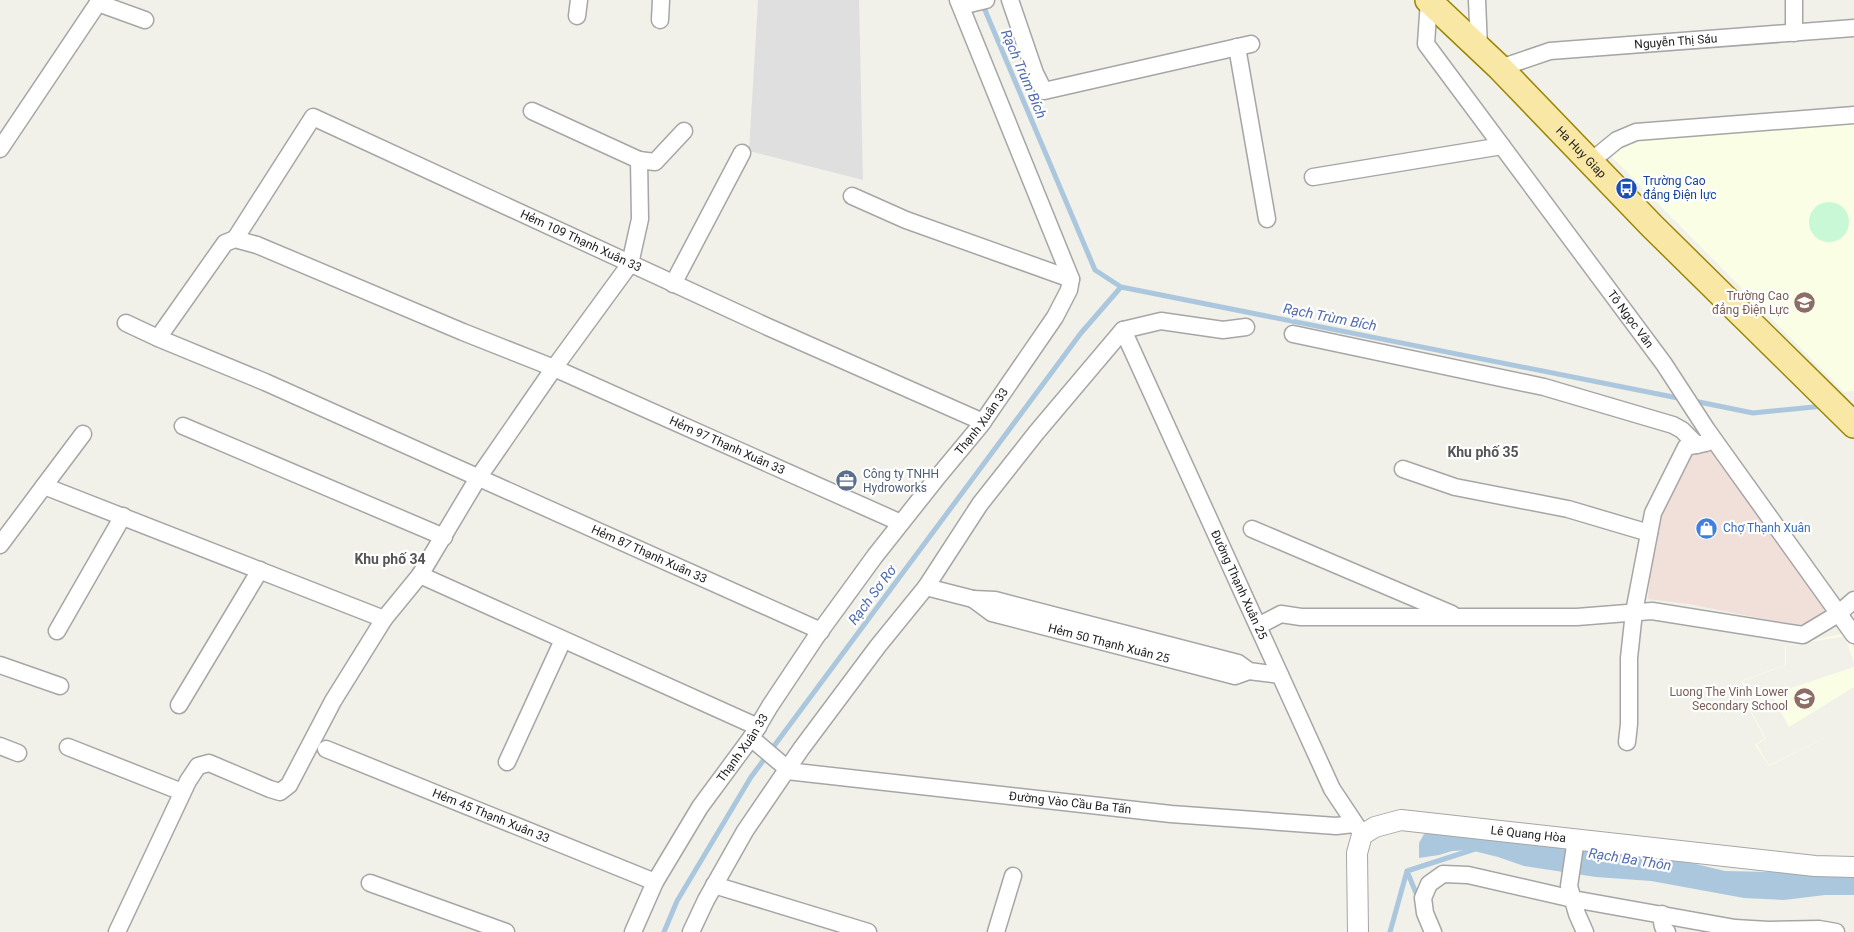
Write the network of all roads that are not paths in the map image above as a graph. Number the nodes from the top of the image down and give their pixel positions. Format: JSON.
{"nodes":[{"id":1,"x":661,"y":0,"type":"edge"},
{"id":2,"x":986,"y":0,"type":"edge"},
{"id":3,"x":1010,"y":0,"type":"edge"},
{"id":4,"x":1477,"y":0,"type":"edge"},
{"id":5,"x":1794,"y":0,"type":"edge"},
{"id":6,"x":1428,"y":1,"type":"edge"},
{"id":7,"x":99,"y":2,"type":"edge"},
{"id":8,"x":959,"y":3,"type":"edge"},
{"id":9,"x":145,"y":20,"type":"dead end"},
{"id":10,"x":660,"y":20,"type":"dead end"},
{"id":11,"x":1854,"y":28,"type":"edge"},
{"id":12,"x":1794,"y":33,"type":"junction"},
{"id":13,"x":1480,"y":48,"type":"junction"},
{"id":14,"x":1500,"y":68,"type":"junction"},
{"id":15,"x":532,"y":111,"type":"dead end"},
{"id":16,"x":1854,"y":115,"type":"edge"},
{"id":17,"x":684,"y":131,"type":"dead end"},
{"id":18,"x":1502,"y":146,"type":"junction"},
{"id":19,"x":0,"y":149,"type":"edge"},
{"id":20,"x":742,"y":153,"type":"dead end"},
{"id":21,"x":639,"y":160,"type":"junction"},
{"id":22,"x":1590,"y":162,"type":"junction"},
{"id":23,"x":1313,"y":177,"type":"dead end"},
{"id":24,"x":852,"y":196,"type":"dead end"},
{"id":25,"x":1267,"y":219,"type":"dead end"},
{"id":26,"x":235,"y":239,"type":"junction"},
{"id":27,"x":630,"y":264,"type":"junction"},
{"id":28,"x":1071,"y":279,"type":"junction"},
{"id":29,"x":673,"y":284,"type":"junction"},
{"id":30,"x":126,"y":323,"type":"dead end"},
{"id":31,"x":1246,"y":327,"type":"dead end"},
{"id":32,"x":1123,"y":330,"type":"junction"},
{"id":33,"x":1293,"y":334,"type":"dead end"},
{"id":34,"x":158,"y":338,"type":"junction"},
{"id":35,"x":554,"y":368,"type":"junction"},
{"id":36,"x":983,"y":422,"type":"junction"},
{"id":37,"x":1854,"y":425,"type":"edge"},
{"id":38,"x":182,"y":426,"type":"dead end"},
{"id":39,"x":83,"y":434,"type":"dead end"},
{"id":40,"x":1712,"y":436,"type":"junction"},
{"id":41,"x":1697,"y":445,"type":"junction"},
{"id":42,"x":1402,"y":469,"type":"dead end"},
{"id":43,"x":478,"y":478,"type":"junction"},
{"id":44,"x":44,"y":486,"type":"junction"},
{"id":45,"x":123,"y":516,"type":"junction"},
{"id":46,"x":901,"y":523,"type":"junction"},
{"id":47,"x":1252,"y":529,"type":"dead end"},
{"id":48,"x":1649,"y":533,"type":"junction"},
{"id":49,"x":444,"y":537,"type":"junction"},
{"id":50,"x":0,"y":545,"type":"edge"},
{"id":51,"x":260,"y":570,"type":"junction"},
{"id":52,"x":420,"y":576,"type":"junction"},
{"id":53,"x":926,"y":587,"type":"junction"},
{"id":54,"x":1854,"y":600,"type":"edge"},
{"id":55,"x":1634,"y":612,"type":"junction"},
{"id":56,"x":1838,"y":614,"type":"junction"},
{"id":57,"x":1458,"y":617,"type":"junction"},
{"id":58,"x":384,"y":619,"type":"junction"},
{"id":59,"x":1258,"y":626,"type":"junction"},
{"id":60,"x":57,"y":631,"type":"dead end"},
{"id":61,"x":821,"y":631,"type":"junction"},
{"id":62,"x":1854,"y":635,"type":"edge"},
{"id":63,"x":563,"y":640,"type":"junction"},
{"id":64,"x":0,"y":665,"type":"edge"},
{"id":65,"x":1280,"y":675,"type":"junction"},
{"id":66,"x":60,"y":686,"type":"dead end"},
{"id":67,"x":179,"y":705,"type":"dead end"},
{"id":68,"x":755,"y":732,"type":"junction"},
{"id":69,"x":1627,"y":742,"type":"dead end"},
{"id":70,"x":0,"y":746,"type":"edge"},
{"id":71,"x":68,"y":747,"type":"dead end"},
{"id":72,"x":326,"y":749,"type":"dead end"},
{"id":73,"x":18,"y":753,"type":"dead end"},
{"id":74,"x":506,"y":762,"type":"dead end"},
{"id":75,"x":787,"y":771,"type":"junction"},
{"id":76,"x":182,"y":792,"type":"junction"},
{"id":77,"x":1358,"y":829,"type":"junction"},
{"id":78,"x":1574,"y":844,"type":"junction"},
{"id":79,"x":1854,"y":867,"type":"edge"},
{"id":80,"x":1013,"y":876,"type":"dead end"},
{"id":81,"x":370,"y":882,"type":"dead end"},
{"id":82,"x":654,"y":882,"type":"junction"},
{"id":83,"x":714,"y":885,"type":"junction"},
{"id":84,"x":1571,"y":892,"type":"junction"},
{"id":85,"x":1662,"y":914,"type":"junction"},
{"id":86,"x":117,"y":932,"type":"edge"},
{"id":87,"x":506,"y":932,"type":"edge"},
{"id":88,"x":633,"y":932,"type":"edge"},
{"id":89,"x":690,"y":932,"type":"edge"},
{"id":90,"x":868,"y":932,"type":"edge"},
{"id":91,"x":996,"y":932,"type":"edge"},
{"id":92,"x":1358,"y":932,"type":"edge"},
{"id":93,"x":1433,"y":932,"type":"edge"},
{"id":94,"x":1585,"y":932,"type":"edge"},
{"id":95,"x":1667,"y":932,"type":"edge"},
{"id":96,"x":1836,"y":932,"type":"edge"}],
"edges":[{"from":1,"to":10,"type":"street"},
{"from":2,"to":8,"type":"street"},
{"from":3,"to":25,"type":"street"},
{"from":4,"to":13,"type":"street"},
{"from":5,"to":12,"type":"street"},
{"from":6,"to":13,"type":"main road","name":"Ha Huy Giap"},
{"from":6,"to":18,"type":"street","name":"Tô Ngọc Vân"},
{"from":7,"to":9,"type":"street"},
{"from":7,"to":19,"type":"street"},
{"from":8,"to":28,"type":"street"},
{"from":11,"to":12,"type":"street","name":"Nguyễn Thị Sáu"},
{"from":12,"to":14,"type":"street","name":"Nguyễn Thị Sáu"},
{"from":13,"to":14,"type":"main road","name":"Ha Huy Giap"},
{"from":14,"to":22,"type":"main road","name":"Ha Huy Giap"},
{"from":15,"to":21,"type":"street"},
{"from":16,"to":22,"type":"street"},
{"from":17,"to":21,"type":"street"},
{"from":18,"to":23,"type":"street"},
{"from":18,"to":40,"type":"street","name":"Tô Ngọc Vân"},
{"from":20,"to":29,"type":"street"},
{"from":21,"to":27,"type":"street"},
{"from":22,"to":37,"type":"main road","name":"Ha Huy Giap"},
{"from":24,"to":28,"type":"street"},
{"from":26,"to":27,"type":"street","name":"Hẻm 109 Thạnh Xuân 33"},
{"from":26,"to":34,"type":"street"},
{"from":26,"to":35,"type":"street","name":"Hẻm 97 Thạnh Xuân 33"},
{"from":27,"to":29,"type":"street","name":"Hẻm 109 Thạnh Xuân 33"},
{"from":27,"to":35,"type":"street"},
{"from":28,"to":36,"type":"street","name":"Thạnh Xuân 33"},
{"from":29,"to":36,"type":"street","name":"Hẻm 109 Thạnh Xuân 33"},
{"from":30,"to":34,"type":"street","name":"Hẻm 87 Thạnh Xuân 33"},
{"from":31,"to":32,"type":"street"},
{"from":32,"to":53,"type":"street"},
{"from":32,"to":59,"type":"street","name":"Đường Thạnh Xuân 25"},
{"from":33,"to":41,"type":"street"},
{"from":34,"to":43,"type":"street","name":"Hẻm 87 Thạnh Xuân 33"},
{"from":35,"to":43,"type":"street"},
{"from":35,"to":46,"type":"street","name":"Hẻm 97 Thạnh Xuân 33"},
{"from":36,"to":46,"type":"street","name":"Thạnh Xuân 33"},
{"from":38,"to":49,"type":"street"},
{"from":39,"to":44,"type":"street"},
{"from":40,"to":41,"type":"street"},
{"from":40,"to":56,"type":"street","name":"Tô Ngọc Vân"},
{"from":41,"to":48,"type":"street"},
{"from":42,"to":48,"type":"street"},
{"from":43,"to":49,"type":"street"},
{"from":43,"to":61,"type":"street","name":"Hẻm 87 Thạnh Xuân 33"},
{"from":44,"to":45,"type":"street"},
{"from":44,"to":50,"type":"street"},
{"from":45,"to":51,"type":"street"},
{"from":45,"to":60,"type":"street"},
{"from":46,"to":61,"type":"street","name":"Thạnh Xuân 33"},
{"from":47,"to":57,"type":"street"},
{"from":48,"to":55,"type":"street"},
{"from":49,"to":52,"type":"street"},
{"from":51,"to":58,"type":"street"},
{"from":51,"to":67,"type":"street"},
{"from":52,"to":58,"type":"street"},
{"from":52,"to":63,"type":"street"},
{"from":53,"to":65,"type":"street","name":"Hẻm 50 Thạnh Xuân 25"},
{"from":53,"to":75,"type":"street"},
{"from":54,"to":56,"type":"street"},
{"from":55,"to":56,"type":"street"},
{"from":55,"to":57,"type":"street"},
{"from":55,"to":69,"type":"street"},
{"from":56,"to":62,"type":"street","name":"Tô Ngọc Vân"},
{"from":57,"to":59,"type":"street"},
{"from":58,"to":76,"type":"street"},
{"from":59,"to":65,"type":"street","name":"Đường Thạnh Xuân 25"},
{"from":61,"to":68,"type":"street","name":"Thạnh Xuân 33"},
{"from":63,"to":68,"type":"street"},
{"from":63,"to":74,"type":"street"},
{"from":64,"to":66,"type":"street"},
{"from":65,"to":77,"type":"street","name":"Đường Thạnh Xuân 25"},
{"from":68,"to":75,"type":"street"},
{"from":68,"to":82,"type":"street","name":"Thạnh Xuân 33"},
{"from":70,"to":73,"type":"street"},
{"from":71,"to":76,"type":"street"},
{"from":72,"to":82,"type":"street","name":"Hẻm 45 Thạnh Xuân 33"},
{"from":75,"to":77,"type":"street","name":"Đường Vào Cầu Ba Tấn"},
{"from":75,"to":83,"type":"street"},
{"from":76,"to":86,"type":"street"},
{"from":77,"to":78,"type":"street","name":"Lê Quang Hòa"},
{"from":77,"to":92,"type":"street"},
{"from":78,"to":79,"type":"street","name":"Lê Quang Hòa"},
{"from":78,"to":84,"type":"street"},
{"from":80,"to":91,"type":"street"},
{"from":81,"to":87,"type":"street"},
{"from":82,"to":88,"type":"street","name":"Thạnh Xuân 33"},
{"from":83,"to":89,"type":"street"},
{"from":83,"to":90,"type":"street"},
{"from":84,"to":85,"type":"street"},
{"from":84,"to":93,"type":"street"},
{"from":84,"to":94,"type":"street"},
{"from":85,"to":95,"type":"street"},
{"from":85,"to":96,"type":"street"}]}
